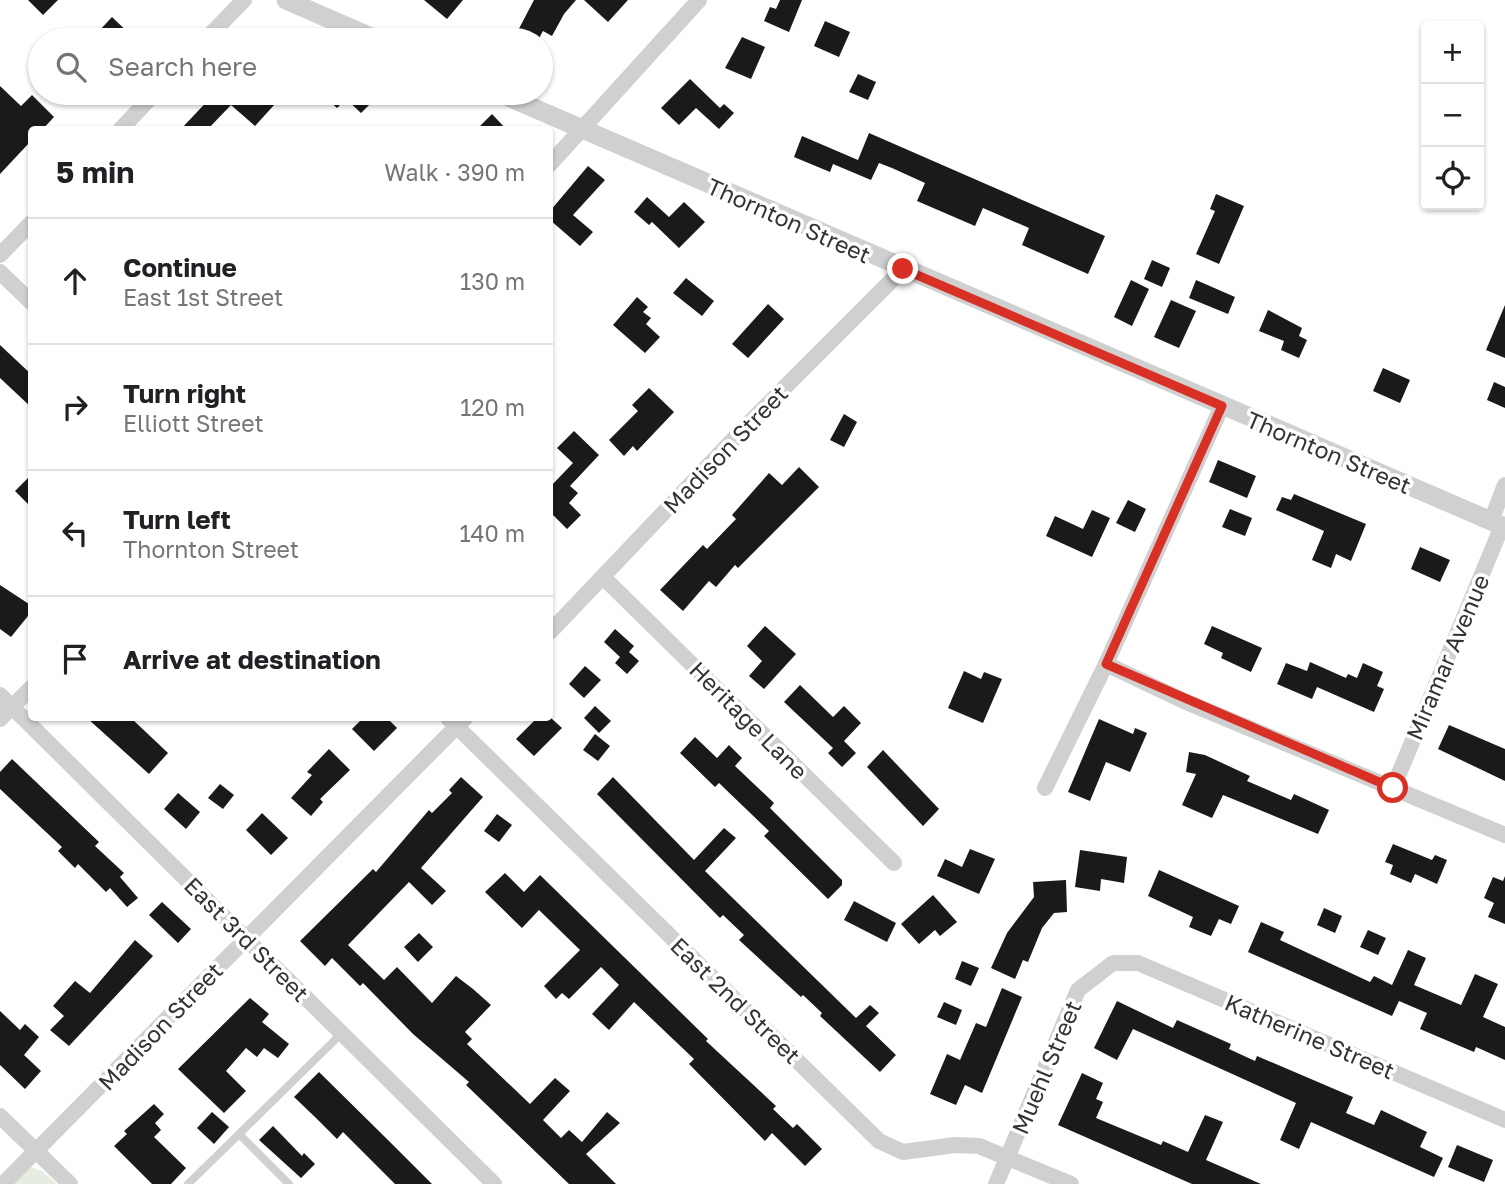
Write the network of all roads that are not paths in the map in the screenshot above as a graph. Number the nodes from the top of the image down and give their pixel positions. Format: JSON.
{"nodes":[{"id":1,"x":244,"y":0,"type":"edge"},
{"id":2,"x":286,"y":0,"type":"edge"},
{"id":3,"x":699,"y":0,"type":"edge"},
{"id":4,"x":217,"y":28,"type":"edge"},
{"id":5,"x":350,"y":28,"type":"edge"},
{"id":6,"x":144,"y":105,"type":"edge"},
{"id":7,"x":526,"y":105,"type":"edge"},
{"id":8,"x":124,"y":126,"type":"edge"},
{"id":9,"x":583,"y":130,"type":"junction"},
{"id":10,"x":553,"y":161,"type":"edge"},
{"id":11,"x":28,"y":226,"type":"edge"},
{"id":12,"x":0,"y":255,"type":"edge"},
{"id":13,"x":903,"y":269,"type":"junction"},
{"id":14,"x":0,"y":272,"type":"edge"},
{"id":15,"x":28,"y":299,"type":"edge"},
{"id":16,"x":1222,"y":406,"type":"junction"},
{"id":17,"x":1505,"y":485,"type":"edge"},
{"id":18,"x":1499,"y":524,"type":"edge"},
{"id":19,"x":603,"y":577,"type":"junction"},
{"id":20,"x":553,"y":629,"type":"edge"},
{"id":21,"x":1106,"y":664,"type":"junction"},
{"id":22,"x":28,"y":689,"type":"edge"},
{"id":23,"x":6,"y":701,"type":"edge"},
{"id":24,"x":0,"y":719,"type":"edge"},
{"id":25,"x":456,"y":721,"type":"edge"},
{"id":26,"x":458,"y":721,"type":"edge"},
{"id":27,"x":1045,"y":788,"type":"dead end"},
{"id":28,"x":1393,"y":788,"type":"junction"},
{"id":29,"x":1505,"y":835,"type":"edge"},
{"id":30,"x":894,"y":863,"type":"dead end"},
{"id":31,"x":246,"y":938,"type":"junction"},
{"id":32,"x":1113,"y":963,"type":"joint"},
{"id":33,"x":342,"y":1033,"type":"junction"},
{"id":34,"x":0,"y":1116,"type":"edge"},
{"id":35,"x":1505,"y":1120,"type":"edge"},
{"id":36,"x":239,"y":1134,"type":"junction"},
{"id":37,"x":36,"y":1152,"type":"junction"},
{"id":38,"x":1008,"y":1156,"type":"junction"},
{"id":39,"x":3,"y":1184,"type":"edge"},
{"id":40,"x":70,"y":1184,"type":"edge"},
{"id":41,"x":188,"y":1184,"type":"edge"},
{"id":42,"x":289,"y":1184,"type":"edge"},
{"id":43,"x":494,"y":1184,"type":"edge"},
{"id":44,"x":996,"y":1184,"type":"edge"},
{"id":45,"x":1071,"y":1184,"type":"edge"}],
"edges":[{"from":1,"to":4,"type":"street"},
{"from":2,"to":5,"type":"street"},
{"from":3,"to":9,"type":"street"},
{"from":6,"to":8,"type":"street"},
{"from":7,"to":9,"type":"street","name":"Thornton Street"},
{"from":9,"to":10,"type":"street"},
{"from":9,"to":13,"type":"street","name":"Thornton Street"},
{"from":11,"to":12,"type":"street"},
{"from":13,"to":16,"type":"street","name":"Thornton Street"},
{"from":13,"to":19,"type":"street","name":"Madison Street"},
{"from":14,"to":15,"type":"street"},
{"from":16,"to":18,"type":"street","name":"Thornton Street"},
{"from":16,"to":21,"type":"street"},
{"from":17,"to":18,"type":"street","name":"Miramar Avenue"},
{"from":18,"to":28,"type":"street","name":"Miramar Avenue"},
{"from":19,"to":20,"type":"street","name":"Madison Street"},
{"from":19,"to":30,"type":"street","name":"Heritage Lane"},
{"from":21,"to":27,"type":"street"},
{"from":21,"to":28,"type":"street"},
{"from":22,"to":23,"type":"street"},
{"from":23,"to":24,"type":"street"},
{"from":23,"to":31,"type":"street","name":"East 3rd Street"},
{"from":25,"to":31,"type":"street","name":"Madison Street"},
{"from":26,"to":38,"type":"street","name":"East 2nd Street"},
{"from":28,"to":29,"type":"street"},
{"from":31,"to":33,"type":"street","name":"East 3rd Street"},
{"from":31,"to":37,"type":"street","name":"Madison Street"},
{"from":32,"to":35,"type":"street","name":"Katherine Street"},
{"from":32,"to":38,"type":"street","name":"Muehl Street"},
{"from":33,"to":36,"type":"lane"},
{"from":33,"to":43,"type":"street","name":"East 3rd Street"},
{"from":34,"to":37,"type":"street"},
{"from":36,"to":41,"type":"lane"},
{"from":36,"to":42,"type":"lane"},
{"from":37,"to":39,"type":"street","name":"Madison Street"},
{"from":37,"to":40,"type":"street"},
{"from":38,"to":44,"type":"street","name":"Muehl Street"},
{"from":38,"to":45,"type":"street","name":"East 2nd Street"}]}
